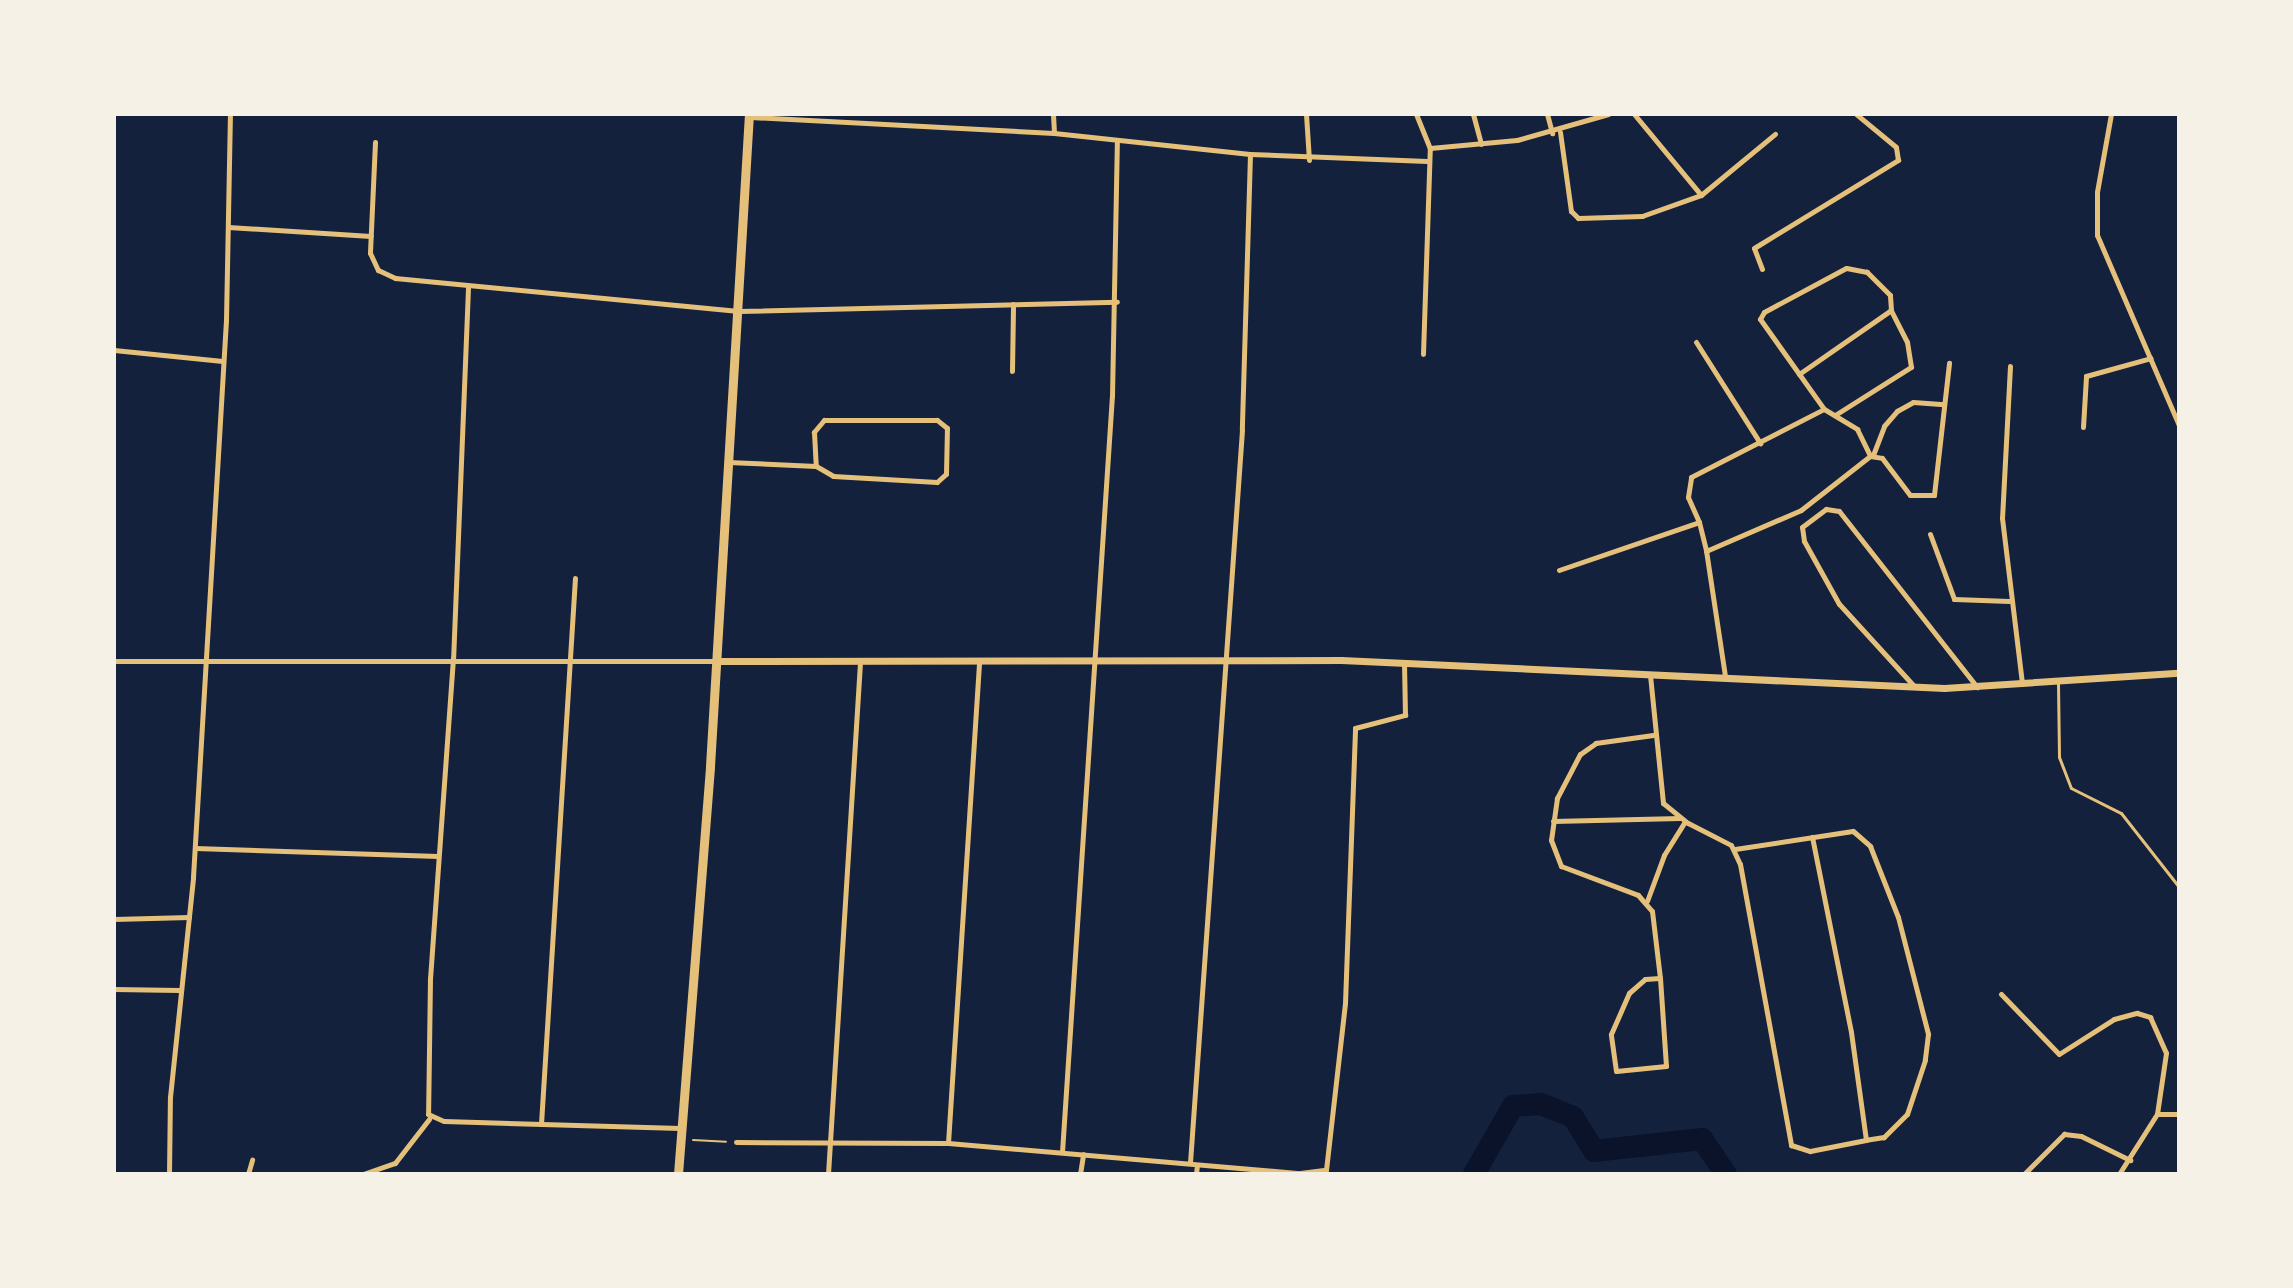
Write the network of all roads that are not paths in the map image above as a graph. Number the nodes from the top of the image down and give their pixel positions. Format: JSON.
{"nodes":[{"id":1,"x":230,"y":114,"type":"edge"},
{"id":2,"x":1053,"y":114,"type":"edge"},
{"id":3,"x":1306,"y":114,"type":"edge"},
{"id":4,"x":1416,"y":114,"type":"edge"},
{"id":5,"x":1473,"y":114,"type":"edge"},
{"id":6,"x":1547,"y":114,"type":"edge"},
{"id":7,"x":1608,"y":114,"type":"edge"},
{"id":8,"x":1634,"y":114,"type":"edge"},
{"id":9,"x":1856,"y":114,"type":"edge"},
{"id":10,"x":2111,"y":114,"type":"edge"},
{"id":11,"x":749,"y":116,"type":"edge"},
{"id":12,"x":1560,"y":132,"type":"junction"},
{"id":13,"x":1054,"y":133,"type":"junction"},
{"id":14,"x":1552,"y":133,"type":"junction"},
{"id":15,"x":1775,"y":134,"type":"dead end"},
{"id":16,"x":1117,"y":141,"type":"junction"},
{"id":17,"x":375,"y":142,"type":"dead end"},
{"id":18,"x":1481,"y":144,"type":"junction"},
{"id":19,"x":1430,"y":148,"type":"junction"},
{"id":20,"x":1250,"y":154,"type":"junction"},
{"id":21,"x":1309,"y":160,"type":"junction"},
{"id":22,"x":1427,"y":161,"type":"junction"},
{"id":23,"x":1701,"y":195,"type":"junction"},
{"id":24,"x":228,"y":227,"type":"junction"},
{"id":25,"x":371,"y":236,"type":"junction"},
{"id":26,"x":1762,"y":269,"type":"dead end"},
{"id":27,"x":468,"y":288,"type":"junction"},
{"id":28,"x":1117,"y":302,"type":"junction"},
{"id":29,"x":1013,"y":303,"type":"junction"},
{"id":30,"x":1891,"y":310,"type":"junction"},
{"id":31,"x":738,"y":311,"type":"junction"},
{"id":32,"x":1696,"y":342,"type":"dead end"},
{"id":33,"x":114,"y":350,"type":"edge"},
{"id":34,"x":1423,"y":354,"type":"dead end"},
{"id":35,"x":2151,"y":358,"type":"junction"},
{"id":36,"x":222,"y":361,"type":"junction"},
{"id":37,"x":1949,"y":363,"type":"dead end"},
{"id":38,"x":2010,"y":366,"type":"dead end"},
{"id":39,"x":1012,"y":371,"type":"dead end"},
{"id":40,"x":1799,"y":374,"type":"junction"},
{"id":41,"x":1944,"y":404,"type":"junction"},
{"id":42,"x":1824,"y":409,"type":"junction"},
{"id":43,"x":1835,"y":415,"type":"junction"},
{"id":44,"x":2179,"y":425,"type":"edge"},
{"id":45,"x":2083,"y":427,"type":"dead end"},
{"id":46,"x":1760,"y":443,"type":"junction"},
{"id":47,"x":1872,"y":455,"type":"junction"},
{"id":48,"x":726,"y":462,"type":"junction"},
{"id":49,"x":816,"y":466,"type":"junction"},
{"id":50,"x":1699,"y":522,"type":"junction"},
{"id":51,"x":1930,"y":534,"type":"dead end"},
{"id":52,"x":1706,"y":551,"type":"junction"},
{"id":53,"x":1559,"y":570,"type":"dead end"},
{"id":54,"x":575,"y":578,"type":"dead end"},
{"id":55,"x":2009,"y":601,"type":"junction"},
{"id":56,"x":572,"y":657,"type":"junction"},
{"id":57,"x":453,"y":658,"type":"junction"},
{"id":58,"x":204,"y":660,"type":"junction"},
{"id":59,"x":1094,"y":660,"type":"junction"},
{"id":60,"x":114,"y":661,"type":"edge"},
{"id":61,"x":716,"y":661,"type":"junction"},
{"id":62,"x":860,"y":663,"type":"junction"},
{"id":63,"x":979,"y":663,"type":"junction"},
{"id":64,"x":1223,"y":663,"type":"junction"},
{"id":65,"x":1404,"y":664,"type":"junction"},
{"id":66,"x":2179,"y":673,"type":"edge"},
{"id":67,"x":1650,"y":675,"type":"junction"},
{"id":68,"x":1725,"y":676,"type":"junction"},
{"id":69,"x":2058,"y":684,"type":"junction"},
{"id":70,"x":2022,"y":685,"type":"junction"},
{"id":71,"x":1915,"y":687,"type":"junction"},
{"id":72,"x":1978,"y":688,"type":"junction"},
{"id":73,"x":1653,"y":735,"type":"junction"},
{"id":74,"x":1683,"y":820,"type":"junction"},
{"id":75,"x":1553,"y":821,"type":"junction"},
{"id":76,"x":1812,"y":837,"type":"junction"},
{"id":77,"x":195,"y":848,"type":"junction"},
{"id":78,"x":1735,"y":849,"type":"junction"},
{"id":79,"x":438,"y":856,"type":"junction"},
{"id":80,"x":2179,"y":887,"type":"edge"},
{"id":81,"x":1647,"y":901,"type":"junction"},
{"id":82,"x":189,"y":917,"type":"junction"},
{"id":83,"x":114,"y":919,"type":"edge"},
{"id":84,"x":1660,"y":978,"type":"junction"},
{"id":85,"x":114,"y":989,"type":"edge"},
{"id":86,"x":179,"y":990,"type":"junction"},
{"id":87,"x":2001,"y":994,"type":"dead end"},
{"id":88,"x":2157,"y":1114,"type":"junction"},
{"id":89,"x":2179,"y":1114,"type":"edge"},
{"id":90,"x":429,"y":1119,"type":"junction"},
{"id":91,"x":541,"y":1124,"type":"junction"},
{"id":92,"x":680,"y":1133,"type":"junction"},
{"id":93,"x":1866,"y":1140,"type":"junction"},
{"id":94,"x":736,"y":1142,"type":"road end"},
{"id":95,"x":948,"y":1143,"type":"junction"},
{"id":96,"x":831,"y":1145,"type":"junction"},
{"id":97,"x":1062,"y":1152,"type":"junction"},
{"id":98,"x":1083,"y":1154,"type":"junction"},
{"id":99,"x":252,"y":1160,"type":"dead end"},
{"id":100,"x":2130,"y":1160,"type":"junction"},
{"id":101,"x":1190,"y":1162,"type":"junction"},
{"id":102,"x":1197,"y":1165,"type":"junction"},
{"id":103,"x":1318,"y":1173,"type":"edge"},
{"id":104,"x":169,"y":1174,"type":"edge"},
{"id":105,"x":248,"y":1174,"type":"edge"},
{"id":106,"x":363,"y":1174,"type":"edge"},
{"id":107,"x":678,"y":1174,"type":"edge"},
{"id":108,"x":828,"y":1174,"type":"edge"},
{"id":109,"x":1080,"y":1174,"type":"edge"},
{"id":110,"x":1196,"y":1174,"type":"edge"},
{"id":111,"x":2024,"y":1174,"type":"edge"},
{"id":112,"x":2119,"y":1174,"type":"edge"}],
"edges":[{"from":1,"to":24,"type":"street"},
{"from":2,"to":13,"type":"street"},
{"from":3,"to":21,"type":"street"},
{"from":4,"to":19,"type":"street"},
{"from":5,"to":18,"type":"street"},
{"from":6,"to":14,"type":"street"},
{"from":7,"to":12,"type":"street"},
{"from":8,"to":23,"type":"street"},
{"from":9,"to":26,"type":"street"},
{"from":10,"to":35,"type":"street"},
{"from":11,"to":13,"type":"street"},
{"from":11,"to":31,"type":"main road"},
{"from":12,"to":14,"type":"street"},
{"from":12,"to":23,"type":"street"},
{"from":13,"to":16,"type":"street"},
{"from":14,"to":18,"type":"street"},
{"from":15,"to":23,"type":"street"},
{"from":16,"to":20,"type":"street"},
{"from":16,"to":28,"type":"street"},
{"from":17,"to":25,"type":"street"},
{"from":18,"to":19,"type":"street"},
{"from":19,"to":22,"type":"street"},
{"from":20,"to":21,"type":"street"},
{"from":20,"to":64,"type":"street"},
{"from":21,"to":22,"type":"street"},
{"from":22,"to":34,"type":"street"},
{"from":24,"to":25,"type":"street"},
{"from":24,"to":36,"type":"street"},
{"from":25,"to":27,"type":"street"},
{"from":27,"to":31,"type":"street"},
{"from":27,"to":57,"type":"street"},
{"from":28,"to":29,"type":"street"},
{"from":28,"to":59,"type":"street"},
{"from":29,"to":31,"type":"street"},
{"from":29,"to":39,"type":"street"},
{"from":30,"to":40,"type":"street"},
{"from":30,"to":40,"type":"street"},
{"from":30,"to":43,"type":"street"},
{"from":31,"to":48,"type":"main road"},
{"from":32,"to":46,"type":"street"},
{"from":33,"to":36,"type":"street"},
{"from":35,"to":44,"type":"street"},
{"from":35,"to":45,"type":"street"},
{"from":36,"to":58,"type":"street"},
{"from":37,"to":41,"type":"street"},
{"from":38,"to":55,"type":"street"},
{"from":40,"to":42,"type":"street"},
{"from":41,"to":47,"type":"street"},
{"from":41,"to":47,"type":"street"},
{"from":42,"to":43,"type":"street"},
{"from":42,"to":46,"type":"street"},
{"from":43,"to":47,"type":"street"},
{"from":46,"to":50,"type":"street"},
{"from":47,"to":52,"type":"street"},
{"from":48,"to":49,"type":"street"},
{"from":48,"to":61,"type":"main road"},
{"from":49,"to":49,"type":"street"},
{"from":50,"to":52,"type":"street"},
{"from":50,"to":53,"type":"street"},
{"from":51,"to":55,"type":"street"},
{"from":52,"to":68,"type":"street"},
{"from":54,"to":56,"type":"street"},
{"from":55,"to":70,"type":"street"},
{"from":56,"to":57,"type":"street"},
{"from":56,"to":61,"type":"street"},
{"from":56,"to":91,"type":"street"},
{"from":57,"to":58,"type":"street"},
{"from":57,"to":79,"type":"street"},
{"from":58,"to":60,"type":"street"},
{"from":58,"to":77,"type":"street"},
{"from":59,"to":63,"type":"street"},
{"from":59,"to":64,"type":"street"},
{"from":59,"to":97,"type":"street"},
{"from":61,"to":62,"type":"street"},
{"from":61,"to":92,"type":"main road"},
{"from":62,"to":63,"type":"street"},
{"from":62,"to":96,"type":"street"},
{"from":63,"to":95,"type":"street"},
{"from":64,"to":65,"type":"street"},
{"from":64,"to":101,"type":"street"},
{"from":65,"to":67,"type":"street"},
{"from":65,"to":103,"type":"street"},
{"from":66,"to":69,"type":"street"},
{"from":67,"to":68,"type":"street"},
{"from":67,"to":73,"type":"street"},
{"from":68,"to":71,"type":"street"},
{"from":69,"to":70,"type":"street"},
{"from":69,"to":80,"type":"lane"},
{"from":70,"to":72,"type":"street"},
{"from":71,"to":72,"type":"street"},
{"from":71,"to":72,"type":"street"},
{"from":73,"to":74,"type":"street"},
{"from":73,"to":75,"type":"street"},
{"from":74,"to":75,"type":"street"},
{"from":74,"to":78,"type":"street"},
{"from":74,"to":81,"type":"street"},
{"from":75,"to":81,"type":"street"},
{"from":76,"to":78,"type":"street"},
{"from":76,"to":93,"type":"street"},
{"from":76,"to":93,"type":"street"},
{"from":77,"to":79,"type":"street"},
{"from":77,"to":82,"type":"street"},
{"from":78,"to":93,"type":"street"},
{"from":79,"to":90,"type":"street"},
{"from":81,"to":84,"type":"street"},
{"from":82,"to":83,"type":"street"},
{"from":82,"to":86,"type":"street"},
{"from":84,"to":84,"type":"street"},
{"from":85,"to":86,"type":"street"},
{"from":86,"to":104,"type":"street"},
{"from":87,"to":88,"type":"street"},
{"from":88,"to":89,"type":"street"},
{"from":88,"to":100,"type":"street"},
{"from":90,"to":91,"type":"street"},
{"from":90,"to":106,"type":"street"},
{"from":91,"to":92,"type":"street"},
{"from":92,"to":107,"type":"main road"},
{"from":94,"to":96,"type":"street"},
{"from":95,"to":96,"type":"street"},
{"from":95,"to":97,"type":"street"},
{"from":96,"to":108,"type":"street"},
{"from":97,"to":98,"type":"street"},
{"from":98,"to":101,"type":"street"},
{"from":98,"to":109,"type":"street"},
{"from":99,"to":105,"type":"street"},
{"from":100,"to":111,"type":"street"},
{"from":100,"to":112,"type":"street"},
{"from":101,"to":102,"type":"street"},
{"from":102,"to":103,"type":"street"},
{"from":102,"to":110,"type":"street"}]}
